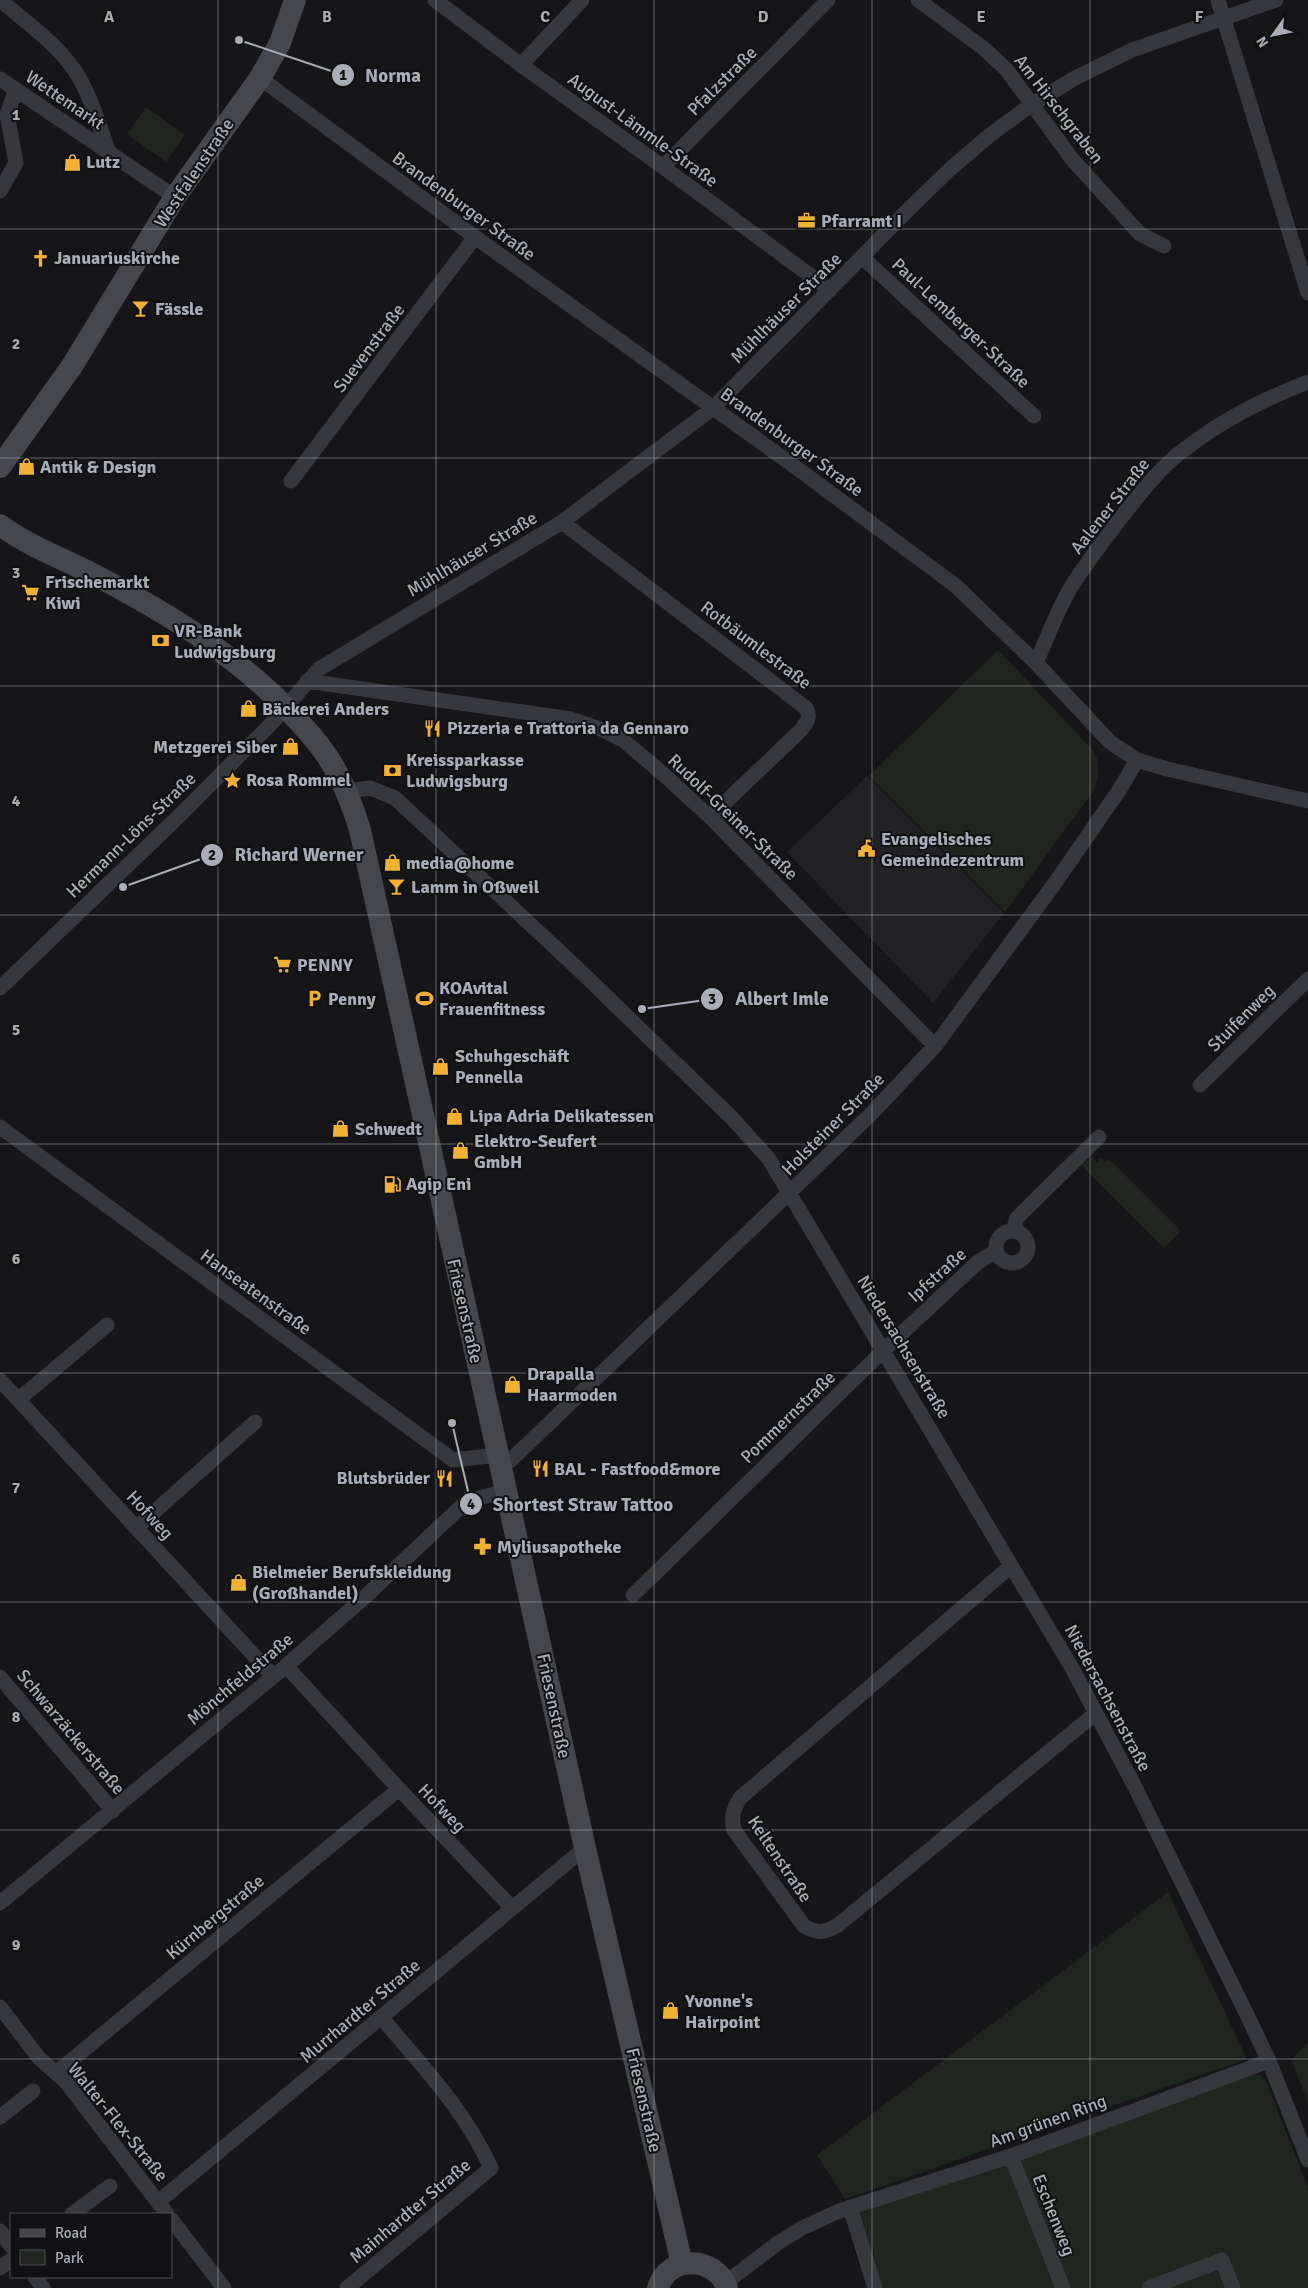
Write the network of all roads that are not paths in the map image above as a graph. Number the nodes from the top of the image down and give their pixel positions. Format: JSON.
{"nodes":[{"id":1,"x":0,"y":0,"type":"edge"},
{"id":2,"x":295,"y":0,"type":"edge"},
{"id":3,"x":435,"y":0,"type":"edge"},
{"id":4,"x":582,"y":0,"type":"edge"},
{"id":5,"x":828,"y":0,"type":"edge"},
{"id":6,"x":918,"y":0,"type":"edge"},
{"id":7,"x":1218,"y":0,"type":"edge"},
{"id":8,"x":1276,"y":0,"type":"edge"},
{"id":9,"x":1224,"y":18,"type":"junction"},
{"id":10,"x":521,"y":65,"type":"junction"},
{"id":11,"x":260,"y":78,"type":"junction"},
{"id":12,"x":0,"y":79,"type":"edge"},
{"id":13,"x":16,"y":90,"type":"junction"},
{"id":14,"x":1030,"y":105,"type":"junction"},
{"id":15,"x":109,"y":152,"type":"junction"},
{"id":16,"x":664,"y":167,"type":"junction"},
{"id":17,"x":0,"y":191,"type":"edge"},
{"id":18,"x":175,"y":197,"type":"junction"},
{"id":19,"x":475,"y":237,"type":"junction"},
{"id":20,"x":1164,"y":246,"type":"dead end"},
{"id":21,"x":862,"y":257,"type":"junction"},
{"id":22,"x":830,"y":290,"type":"junction"},
{"id":23,"x":1308,"y":293,"type":"edge"},
{"id":24,"x":1308,"y":382,"type":"edge"},
{"id":25,"x":713,"y":408,"type":"junction"},
{"id":26,"x":1034,"y":416,"type":"dead end"},
{"id":27,"x":0,"y":467,"type":"edge"},
{"id":28,"x":292,"y":481,"type":"dead end"},
{"id":29,"x":562,"y":522,"type":"junction"},
{"id":30,"x":0,"y":525,"type":"edge"},
{"id":31,"x":1036,"y":664,"type":"junction"},
{"id":32,"x":307,"y":681,"type":"junction"},
{"id":33,"x":286,"y":707,"type":"junction"},
{"id":34,"x":1137,"y":760,"type":"junction"},
{"id":35,"x":346,"y":792,"type":"junction"},
{"id":36,"x":1308,"y":801,"type":"edge"},
{"id":37,"x":710,"y":817,"type":"junction"},
{"id":38,"x":1308,"y":979,"type":"edge"},
{"id":39,"x":0,"y":988,"type":"edge"},
{"id":40,"x":935,"y":1046,"type":"junction"},
{"id":41,"x":1200,"y":1085,"type":"dead end"},
{"id":42,"x":0,"y":1127,"type":"edge"},
{"id":43,"x":1099,"y":1137,"type":"dead end"},
{"id":44,"x":790,"y":1193,"type":"junction"},
{"id":45,"x":1013,"y":1231,"type":"junction"},
{"id":46,"x":996,"y":1251,"type":"junction"},
{"id":47,"x":107,"y":1325,"type":"dead end"},
{"id":48,"x":884,"y":1350,"type":"junction"},
{"id":49,"x":0,"y":1380,"type":"edge"},
{"id":50,"x":18,"y":1400,"type":"junction"},
{"id":51,"x":255,"y":1422,"type":"dead end"},
{"id":52,"x":499,"y":1459,"type":"junction"},
{"id":53,"x":506,"y":1491,"type":"junction"},
{"id":54,"x":136,"y":1528,"type":"junction"},
{"id":55,"x":1011,"y":1566,"type":"junction"},
{"id":56,"x":633,"y":1595,"type":"dead end"},
{"id":57,"x":286,"y":1666,"type":"junction"},
{"id":58,"x":273,"y":1676,"type":"junction"},
{"id":59,"x":0,"y":1677,"type":"edge"},
{"id":60,"x":1096,"y":1713,"type":"junction"},
{"id":61,"x":399,"y":1789,"type":"junction"},
{"id":62,"x":113,"y":1811,"type":"junction"},
{"id":63,"x":585,"y":1848,"type":"junction"},
{"id":64,"x":0,"y":1903,"type":"edge"},
{"id":65,"x":512,"y":1908,"type":"junction"},
{"id":66,"x":0,"y":2007,"type":"edge"},
{"id":67,"x":382,"y":2018,"type":"junction"},
{"id":68,"x":1269,"y":2061,"type":"junction"},
{"id":69,"x":56,"y":2073,"type":"junction"},
{"id":70,"x":33,"y":2091,"type":"dead end"},
{"id":71,"x":0,"y":2117,"type":"edge"},
{"id":72,"x":1011,"y":2156,"type":"junction"},
{"id":73,"x":1308,"y":2160,"type":"edge"},
{"id":74,"x":110,"y":2186,"type":"dead end"},
{"id":75,"x":163,"y":2208,"type":"edge"},
{"id":76,"x":844,"y":2209,"type":"junction"},
{"id":77,"x":73,"y":2213,"type":"edge"},
{"id":78,"x":172,"y":2221,"type":"edge"},
{"id":79,"x":0,"y":2231,"type":"edge"},
{"id":80,"x":10,"y":2245,"type":"edge"},
{"id":81,"x":682,"y":2264,"type":"junction"},
{"id":82,"x":726,"y":2286,"type":"edge"},
{"id":83,"x":224,"y":2288,"type":"edge"},
{"id":84,"x":347,"y":2288,"type":"edge"},
{"id":85,"x":658,"y":2288,"type":"edge"},
{"id":86,"x":875,"y":2288,"type":"edge"},
{"id":87,"x":1063,"y":2288,"type":"edge"},
{"id":88,"x":1148,"y":2288,"type":"edge"},
{"id":89,"x":1233,"y":2288,"type":"edge"}],
"edges":[{"from":1,"to":15,"type":"street","name":"Wettemarkt"},
{"from":2,"to":11,"type":"main road","name":"Westfalenstraße"},
{"from":3,"to":10,"type":"street","name":"August-Lämmle-Straße"},
{"from":4,"to":10,"type":"street"},
{"from":5,"to":16,"type":"street","name":"Pfalzstraße"},
{"from":6,"to":14,"type":"street","name":"Am Hirschgraben"},
{"from":7,"to":9,"type":"street"},
{"from":8,"to":9,"type":"street","name":"Mühlhäuser Straße"},
{"from":9,"to":14,"type":"street","name":"Mühlhäuser Straße"},
{"from":9,"to":23,"type":"street"},
{"from":10,"to":16,"type":"street","name":"August-Lämmle-Straße"},
{"from":11,"to":18,"type":"main road","name":"Westfalenstraße"},
{"from":11,"to":19,"type":"street","name":"Brandenburger Straße"},
{"from":12,"to":13,"type":"street","name":"Wettemarkt"},
{"from":13,"to":15,"type":"street","name":"Wettemarkt"},
{"from":13,"to":17,"type":"street"},
{"from":14,"to":20,"type":"street","name":"Am Hirschgraben"},
{"from":14,"to":21,"type":"street","name":"Mühlhäuser Straße"},
{"from":15,"to":18,"type":"street","name":"Wettemarkt"},
{"from":16,"to":22,"type":"street","name":"August-Lämmle-Straße"},
{"from":18,"to":27,"type":"main road","name":"Westfalenstraße"},
{"from":19,"to":25,"type":"street","name":"Brandenburger Straße"},
{"from":19,"to":28,"type":"street","name":"Suevenstraße"},
{"from":21,"to":22,"type":"street","name":"Mühlhäuser Straße"},
{"from":21,"to":26,"type":"street","name":"Paul-Lemberger-Straße"},
{"from":22,"to":25,"type":"street","name":"Mühlhäuser Straße"},
{"from":24,"to":31,"type":"street","name":"Aalener Straße"},
{"from":25,"to":29,"type":"street","name":"Mühlhäuser Straße"},
{"from":25,"to":31,"type":"street","name":"Brandenburger Straße"},
{"from":29,"to":32,"type":"street","name":"Mühlhäuser Straße"},
{"from":29,"to":37,"type":"street","name":"Rotbäumlestraße"},
{"from":30,"to":33,"type":"main road","name":"Friesenstraße"},
{"from":31,"to":34,"type":"street","name":"Brandenburger Straße"},
{"from":32,"to":33,"type":"street","name":"Mühlhäuser Straße"},
{"from":32,"to":37,"type":"street","name":"Rudolf-Greiner-Straße"},
{"from":33,"to":35,"type":"main road","name":"Friesenstraße"},
{"from":33,"to":39,"type":"street","name":"Hermann-Löns-Straße"},
{"from":34,"to":36,"type":"street","name":"Brandenburger Straße"},
{"from":34,"to":40,"type":"street","name":"Holsteiner Straße"},
{"from":35,"to":44,"type":"street","name":"Niedersachsenstraße"},
{"from":35,"to":52,"type":"main road","name":"Friesenstraße"},
{"from":37,"to":40,"type":"street","name":"Rudolf-Greiner-Straße"},
{"from":38,"to":41,"type":"street","name":"Stuifenweg"},
{"from":40,"to":44,"type":"street","name":"Holsteiner Straße"},
{"from":42,"to":52,"type":"street","name":"Hanseatenstraße"},
{"from":43,"to":45,"type":"street","name":"Ipfstraße"},
{"from":44,"to":48,"type":"street","name":"Niedersachsenstraße"},
{"from":44,"to":52,"type":"street","name":"Holsteiner Straße"},
{"from":45,"to":46,"type":"street","name":"Ipfstraße"},
{"from":45,"to":46,"type":"street"},
{"from":46,"to":48,"type":"street","name":"Ipfstraße"},
{"from":47,"to":50,"type":"street"},
{"from":48,"to":55,"type":"street","name":"Niedersachsenstraße"},
{"from":48,"to":56,"type":"street","name":"Pommernstraße"},
{"from":49,"to":50,"type":"street","name":"Hofweg"},
{"from":50,"to":54,"type":"street","name":"Hofweg"},
{"from":51,"to":54,"type":"street"},
{"from":52,"to":53,"type":"main road","name":"Friesenstraße"},
{"from":53,"to":57,"type":"street","name":"Mönchfeldstraße"},
{"from":53,"to":63,"type":"main road","name":"Friesenstraße"},
{"from":54,"to":58,"type":"street","name":"Hofweg"},
{"from":55,"to":60,"type":"street","name":"Niedersachsenstraße"},
{"from":55,"to":60,"type":"street","name":"Keltenstraße"},
{"from":57,"to":58,"type":"street","name":"Mönchfeldstraße"},
{"from":57,"to":61,"type":"street","name":"Hofweg"},
{"from":58,"to":62,"type":"street","name":"Mönchfeldstraße"},
{"from":59,"to":62,"type":"street","name":"Schwarzäckerstraße"},
{"from":60,"to":68,"type":"street","name":"Niedersachsenstraße"},
{"from":61,"to":65,"type":"street","name":"Hofweg"},
{"from":61,"to":69,"type":"street","name":"Kürnbergstraße"},
{"from":62,"to":64,"type":"street","name":"Mönchfeldstraße"},
{"from":63,"to":65,"type":"street","name":"Murrhardter Straße"},
{"from":63,"to":81,"type":"main road","name":"Friesenstraße"},
{"from":65,"to":67,"type":"street","name":"Murrhardter Straße"},
{"from":66,"to":69,"type":"street","name":"Walter-Flex-Straße"},
{"from":67,"to":75,"type":"street","name":"Murrhardter Straße"},
{"from":67,"to":84,"type":"street","name":"Mainhardter Straße"},
{"from":68,"to":72,"type":"street","name":"Am grünen Ring"},
{"from":68,"to":73,"type":"street","name":"Niedersachsenstraße"},
{"from":69,"to":75,"type":"street","name":"Walter-Flex-Straße"},
{"from":70,"to":71,"type":"street"},
{"from":72,"to":76,"type":"street","name":"Am grünen Ring"},
{"from":72,"to":87,"type":"street","name":"Eschenweg"},
{"from":74,"to":77,"type":"street"},
{"from":76,"to":82,"type":"street","name":"Am grünen Ring"},
{"from":76,"to":86,"type":"street"},
{"from":78,"to":83,"type":"street"},
{"from":79,"to":80,"type":"street"},
{"from":81,"to":82,"type":"main road"},
{"from":81,"to":85,"type":"main road"},
{"from":88,"to":89,"type":"street"}]}
